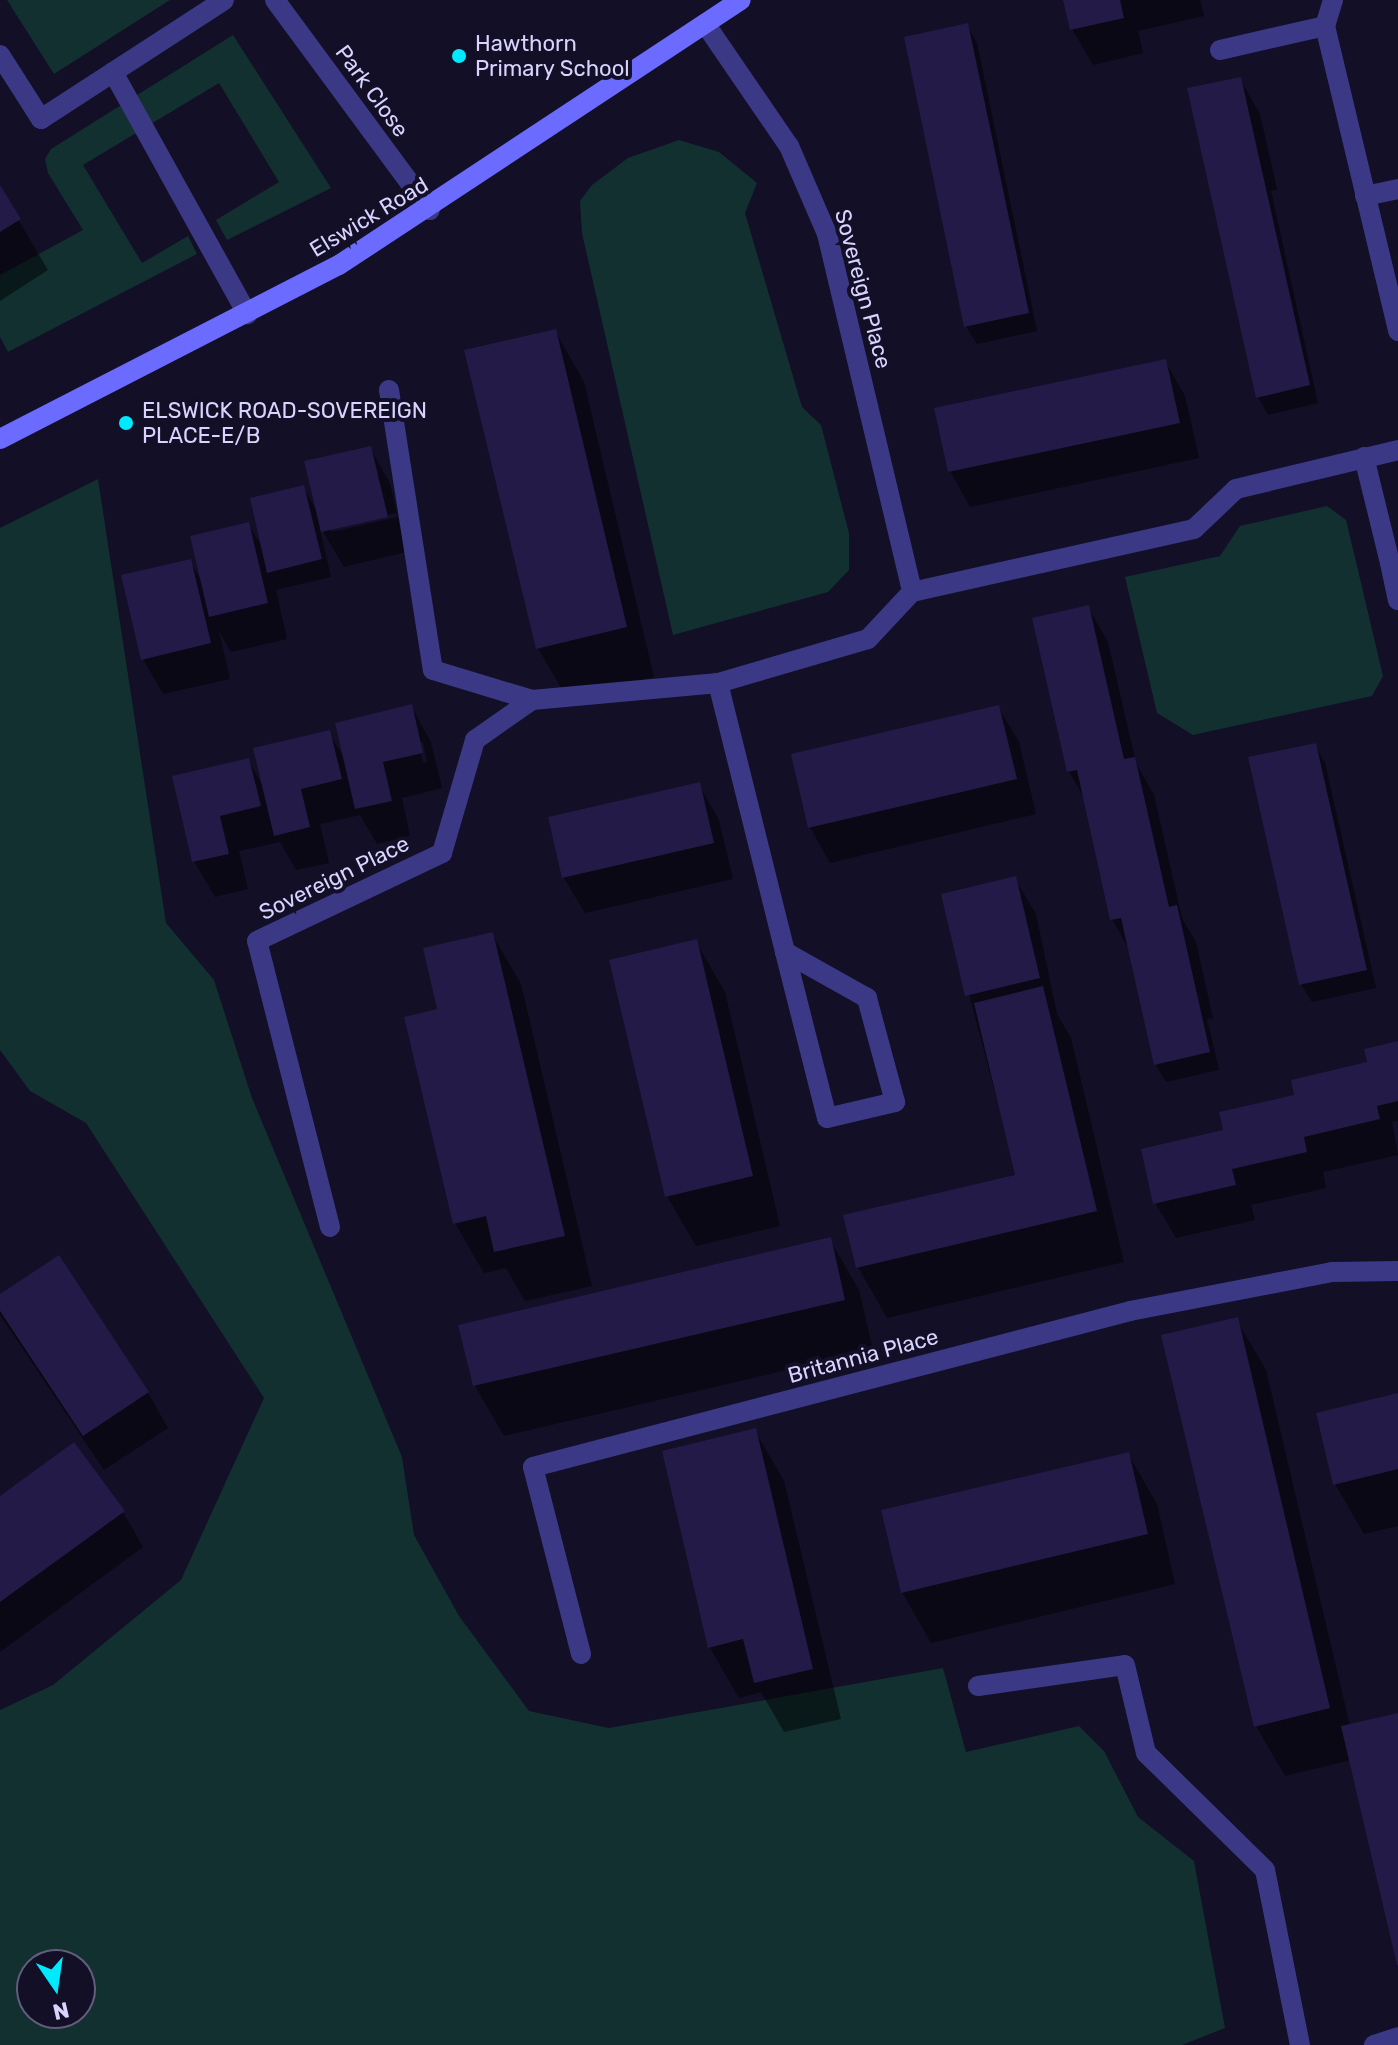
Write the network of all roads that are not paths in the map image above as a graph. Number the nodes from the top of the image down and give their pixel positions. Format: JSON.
{"nodes":[{"id":1,"x":224,"y":0,"type":"edge"},
{"id":2,"x":275,"y":0,"type":"edge"},
{"id":3,"x":741,"y":0,"type":"edge"},
{"id":4,"x":1333,"y":0,"type":"edge"},
{"id":5,"x":706,"y":25,"type":"junction"},
{"id":6,"x":1325,"y":26,"type":"junction"},
{"id":7,"x":1220,"y":50,"type":"dead end"},
{"id":8,"x":0,"y":55,"type":"edge"},
{"id":9,"x":113,"y":72,"type":"junction"},
{"id":10,"x":1398,"y":189,"type":"edge"},
{"id":11,"x":1365,"y":196,"type":"junction"},
{"id":12,"x":430,"y":210,"type":"junction"},
{"id":13,"x":247,"y":314,"type":"junction"},
{"id":14,"x":1398,"y":331,"type":"edge"},
{"id":15,"x":389,"y":390,"type":"dead end"},
{"id":16,"x":0,"y":439,"type":"edge"},
{"id":17,"x":1398,"y":450,"type":"edge"},
{"id":18,"x":1364,"y":457,"type":"junction"},
{"id":19,"x":912,"y":592,"type":"junction"},
{"id":20,"x":1398,"y":600,"type":"edge"},
{"id":21,"x":718,"y":683,"type":"junction"},
{"id":22,"x":532,"y":700,"type":"junction"},
{"id":23,"x":785,"y":952,"type":"junction"},
{"id":24,"x":330,"y":1227,"type":"dead end"},
{"id":25,"x":1398,"y":1271,"type":"edge"},
{"id":26,"x":581,"y":1654,"type":"dead end"},
{"id":27,"x":978,"y":1686,"type":"dead end"},
{"id":28,"x":1398,"y":2037,"type":"edge"},
{"id":29,"x":1300,"y":2045,"type":"edge"},
{"id":30,"x":1374,"y":2045,"type":"edge"}],
"edges":[{"from":1,"to":9,"type":"street"},
{"from":2,"to":12,"type":"street","name":"Park Close"},
{"from":3,"to":5,"type":"main road","name":"Elswick Road"},
{"from":4,"to":6,"type":"street"},
{"from":5,"to":12,"type":"main road","name":"Elswick Road"},
{"from":5,"to":19,"type":"street","name":"Sovereign Place"},
{"from":6,"to":7,"type":"street"},
{"from":6,"to":11,"type":"street"},
{"from":8,"to":9,"type":"street"},
{"from":9,"to":13,"type":"street"},
{"from":10,"to":11,"type":"street"},
{"from":11,"to":14,"type":"street"},
{"from":12,"to":13,"type":"main road","name":"Elswick Road"},
{"from":13,"to":16,"type":"main road","name":"Elswick Road"},
{"from":15,"to":22,"type":"street","name":"Sovereign Place"},
{"from":17,"to":18,"type":"street"},
{"from":18,"to":19,"type":"street"},
{"from":18,"to":20,"type":"street"},
{"from":19,"to":21,"type":"street","name":"Sovereign Place"},
{"from":21,"to":22,"type":"street","name":"Sovereign Place"},
{"from":21,"to":23,"type":"street"},
{"from":22,"to":24,"type":"street","name":"Sovereign Place"},
{"from":23,"to":23,"type":"street"},
{"from":25,"to":26,"type":"street","name":"Britannia Place"},
{"from":27,"to":29,"type":"street"},
{"from":28,"to":30,"type":"street"}]}
